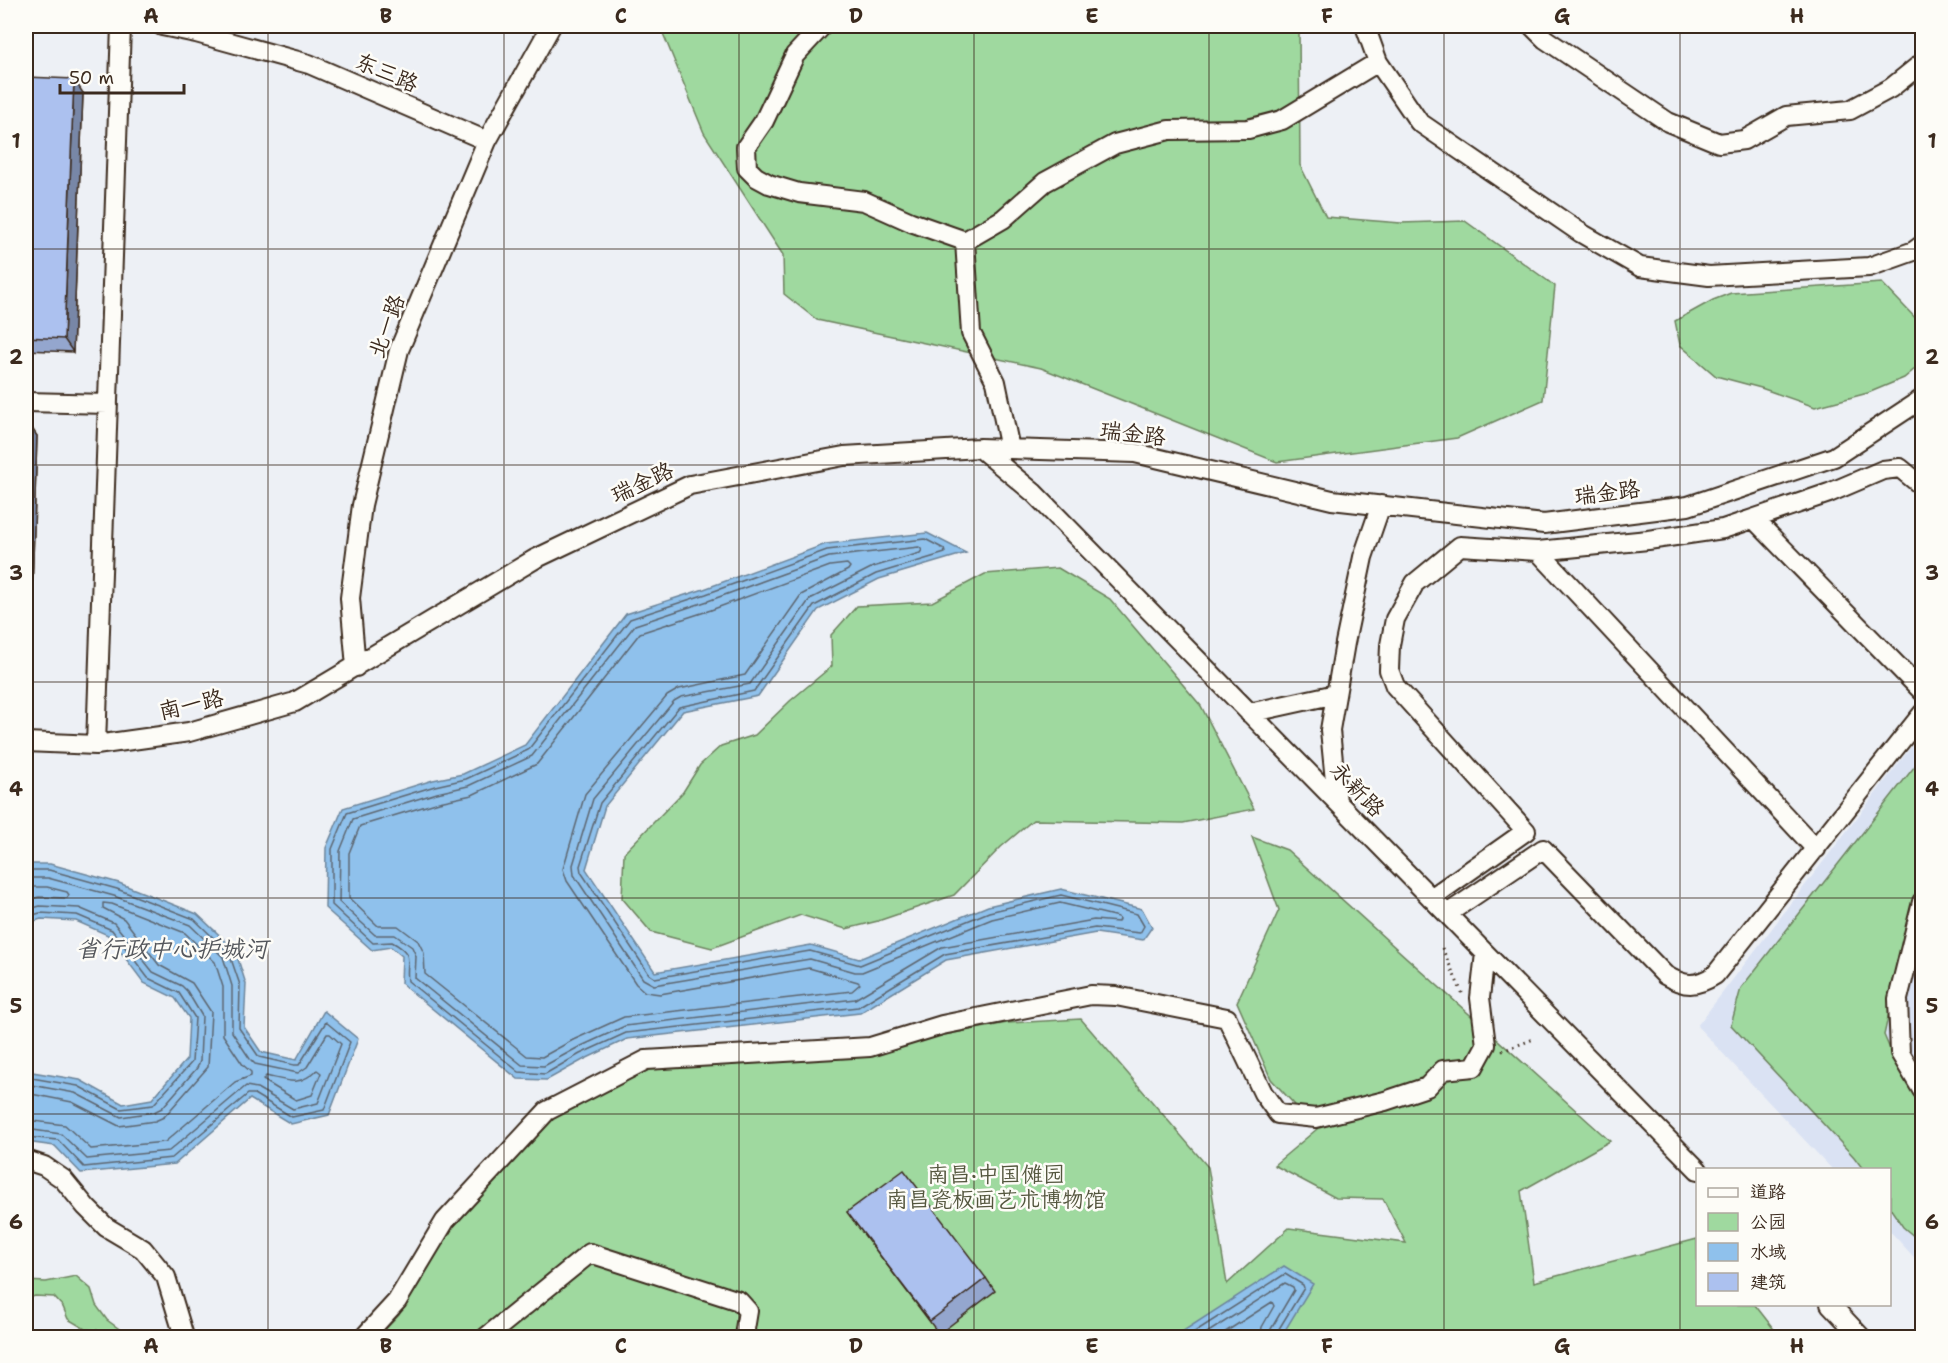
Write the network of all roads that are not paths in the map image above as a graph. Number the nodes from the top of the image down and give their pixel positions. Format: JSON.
{"nodes":[{"id":1,"x":120,"y":26,"type":"edge"},
{"id":2,"x":162,"y":26,"type":"edge"},
{"id":3,"x":551,"y":26,"type":"edge"},
{"id":4,"x":822,"y":26,"type":"edge"},
{"id":5,"x":1365,"y":26,"type":"edge"},
{"id":6,"x":1532,"y":26,"type":"edge"},
{"id":7,"x":197,"y":29,"type":"edge"},
{"id":8,"x":1378,"y":62,"type":"junction"},
{"id":9,"x":1923,"y":63,"type":"edge"},
{"id":10,"x":487,"y":141,"type":"junction"},
{"id":11,"x":965,"y":241,"type":"junction"},
{"id":12,"x":1923,"y":245,"type":"edge"},
{"id":13,"x":1923,"y":399,"type":"edge"},
{"id":14,"x":26,"y":402,"type":"edge"},
{"id":15,"x":108,"y":404,"type":"junction"},
{"id":16,"x":980,"y":448,"type":"junction"},
{"id":17,"x":1010,"y":449,"type":"junction"},
{"id":18,"x":1923,"y":486,"type":"edge"},
{"id":19,"x":1381,"y":506,"type":"junction"},
{"id":20,"x":1754,"y":519,"type":"junction"},
{"id":21,"x":1538,"y":551,"type":"junction"},
{"id":22,"x":356,"y":667,"type":"junction"},
{"id":23,"x":1923,"y":691,"type":"edge"},
{"id":24,"x":1336,"y":694,"type":"junction"},
{"id":25,"x":1249,"y":713,"type":"junction"},
{"id":26,"x":1923,"y":714,"type":"edge"},
{"id":27,"x":26,"y":742,"type":"edge"},
{"id":28,"x":96,"y":745,"type":"junction"},
{"id":29,"x":1337,"y":802,"type":"junction"},
{"id":30,"x":1526,"y":831,"type":"junction"},
{"id":31,"x":1543,"y":849,"type":"junction"},
{"id":32,"x":1816,"y":849,"type":"junction"},
{"id":33,"x":1431,"y":898,"type":"junction"},
{"id":34,"x":1923,"y":902,"type":"edge"},
{"id":35,"x":1447,"y":914,"type":"junction"},
{"id":36,"x":1485,"y":953,"type":"junction"},
{"id":37,"x":1923,"y":1090,"type":"edge"},
{"id":38,"x":26,"y":1160,"type":"edge"},
{"id":39,"x":1696,"y":1168,"type":"edge"},
{"id":40,"x":1831,"y":1306,"type":"edge"},
{"id":41,"x":183,"y":1333,"type":"dead end"},
{"id":42,"x":363,"y":1338,"type":"edge"},
{"id":43,"x":485,"y":1338,"type":"edge"},
{"id":44,"x":746,"y":1338,"type":"edge"},
{"id":45,"x":1862,"y":1338,"type":"edge"}],
"edges":[{"from":1,"to":15,"type":"street"},
{"from":2,"to":7,"type":"street","name":"东三路"},
{"from":3,"to":10,"type":"street","name":"北一路"},
{"from":4,"to":11,"type":"street"},
{"from":5,"to":8,"type":"street"},
{"from":6,"to":9,"type":"street"},
{"from":7,"to":10,"type":"street","name":"东三路"},
{"from":8,"to":11,"type":"street"},
{"from":8,"to":12,"type":"street"},
{"from":10,"to":22,"type":"street","name":"北一路"},
{"from":11,"to":17,"type":"street"},
{"from":13,"to":19,"type":"street","name":"瑞金路"},
{"from":14,"to":15,"type":"street"},
{"from":15,"to":28,"type":"street"},
{"from":16,"to":17,"type":"street","name":"瑞金路"},
{"from":16,"to":22,"type":"street","name":"瑞金路"},
{"from":16,"to":25,"type":"street","name":"永新路"},
{"from":17,"to":19,"type":"street","name":"瑞金路"},
{"from":18,"to":20,"type":"street"},
{"from":19,"to":24,"type":"street"},
{"from":20,"to":21,"type":"street"},
{"from":20,"to":23,"type":"street"},
{"from":21,"to":30,"type":"street"},
{"from":21,"to":32,"type":"street"},
{"from":22,"to":28,"type":"street","name":"南一路"},
{"from":24,"to":25,"type":"street"},
{"from":24,"to":29,"type":"street"},
{"from":25,"to":29,"type":"street","name":"永新路"},
{"from":26,"to":32,"type":"street"},
{"from":27,"to":28,"type":"street","name":"南一路"},
{"from":29,"to":33,"type":"street","name":"永新路"},
{"from":30,"to":31,"type":"street"},
{"from":30,"to":33,"type":"street"},
{"from":31,"to":32,"type":"street"},
{"from":31,"to":35,"type":"street"},
{"from":33,"to":35,"type":"street","name":"永新路"},
{"from":34,"to":37,"type":"street"},
{"from":35,"to":36,"type":"street","name":"永新路"},
{"from":36,"to":39,"type":"street","name":"永新路"},
{"from":36,"to":42,"type":"street"},
{"from":38,"to":41,"type":"street"},
{"from":40,"to":45,"type":"street"},
{"from":43,"to":44,"type":"street"}]}
